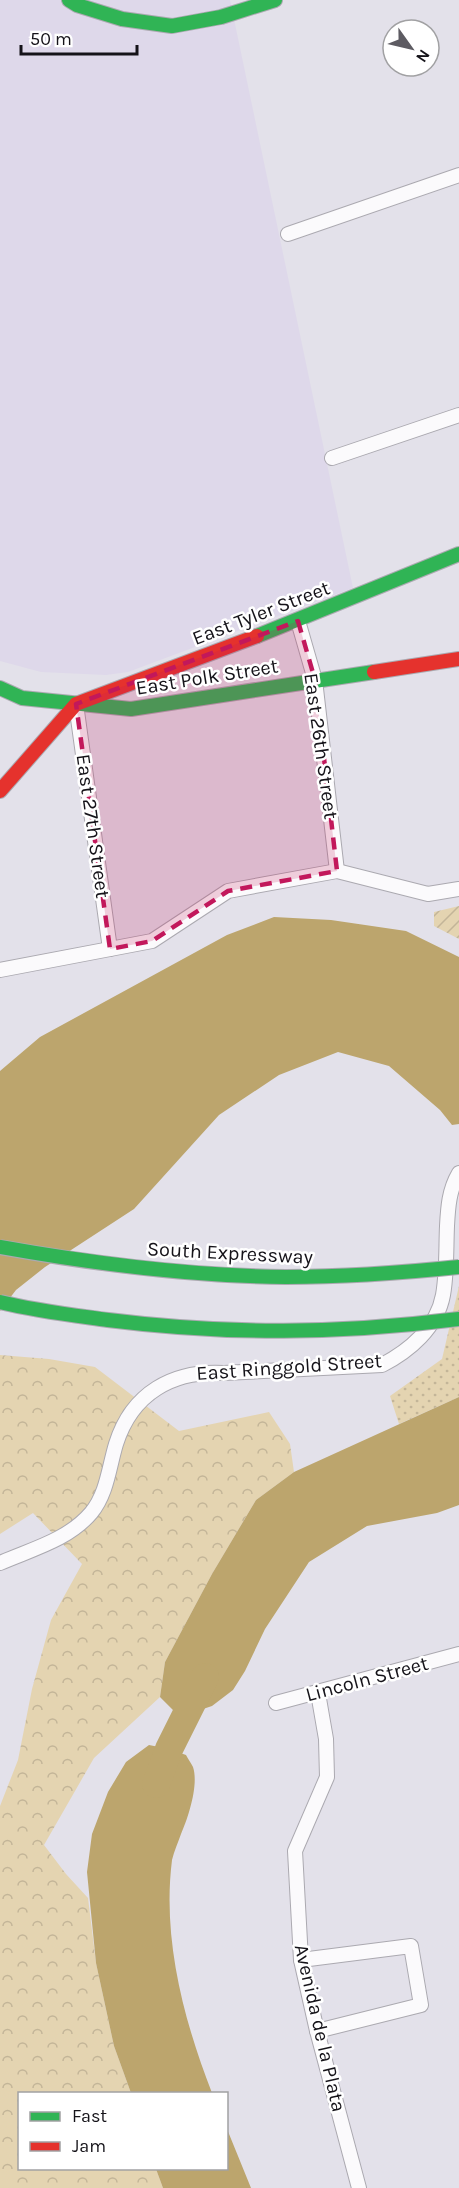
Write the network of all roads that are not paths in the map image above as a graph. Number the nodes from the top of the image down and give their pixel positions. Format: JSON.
{"nodes":[{"id":1,"x":69,"y":0,"type":"edge"},
{"id":2,"x":275,"y":0,"type":"edge"},
{"id":3,"x":459,"y":175,"type":"edge"},
{"id":4,"x":288,"y":234,"type":"dead end"},
{"id":5,"x":459,"y":415,"type":"edge"},
{"id":6,"x":332,"y":458,"type":"dead end"},
{"id":7,"x":459,"y":554,"type":"edge"},
{"id":8,"x":298,"y":621,"type":"junction"},
{"id":9,"x":459,"y":659,"type":"edge"},
{"id":10,"x":315,"y":680,"type":"junction"},
{"id":11,"x":0,"y":687,"type":"edge"},
{"id":12,"x":76,"y":704,"type":"junction"},
{"id":13,"x":0,"y":791,"type":"edge"},
{"id":14,"x":337,"y":871,"type":"junction"},
{"id":15,"x":459,"y":889,"type":"edge"},
{"id":16,"x":110,"y":949,"type":"junction"},
{"id":17,"x":0,"y":970,"type":"edge"},
{"id":18,"x":459,"y":1173,"type":"edge"},
{"id":19,"x":0,"y":1247,"type":"edge"},
{"id":20,"x":459,"y":1267,"type":"edge"},
{"id":21,"x":0,"y":1302,"type":"edge"},
{"id":22,"x":459,"y":1319,"type":"edge"},
{"id":23,"x":0,"y":1563,"type":"edge"},
{"id":24,"x":459,"y":1654,"type":"edge"},
{"id":25,"x":318,"y":1693,"type":"junction"},
{"id":26,"x":276,"y":1703,"type":"dead end"},
{"id":27,"x":301,"y":1960,"type":"junction"},
{"id":28,"x":317,"y":2031,"type":"junction"},
{"id":29,"x":359,"y":2188,"type":"edge"}],
"edges":[{"from":1,"to":2,"type":"main road"},
{"from":3,"to":4,"type":"street"},
{"from":5,"to":6,"type":"street"},
{"from":7,"to":8,"type":"main road","name":"East Tyler Street"},
{"from":8,"to":10,"type":"street","name":"East 26th Street"},
{"from":8,"to":12,"type":"main road","name":"East Tyler Street"},
{"from":9,"to":10,"type":"main road","name":"East Polk Street"},
{"from":10,"to":12,"type":"main road","name":"East Polk Street"},
{"from":10,"to":14,"type":"street","name":"East 26th Street"},
{"from":11,"to":12,"type":"main road","name":"East Polk Street"},
{"from":12,"to":13,"type":"main road"},
{"from":12,"to":16,"type":"street","name":"East 27th Street"},
{"from":14,"to":15,"type":"street"},
{"from":14,"to":16,"type":"street"},
{"from":16,"to":17,"type":"street"},
{"from":18,"to":23,"type":"street","name":"East Ringgold Street"},
{"from":19,"to":20,"type":"main road","name":"South Expressway","bridge":true},
{"from":21,"to":22,"type":"main road","bridge":true},
{"from":24,"to":25,"type":"street","name":"Lincoln Street"},
{"from":25,"to":26,"type":"street","name":"Lincoln Street"},
{"from":25,"to":27,"type":"street","name":"Avenida de la Plata"},
{"from":27,"to":28,"type":"street","name":"Avenida de la Plata"},
{"from":27,"to":28,"type":"street"},
{"from":28,"to":29,"type":"street","name":"Avenida de la Plata"}]}
